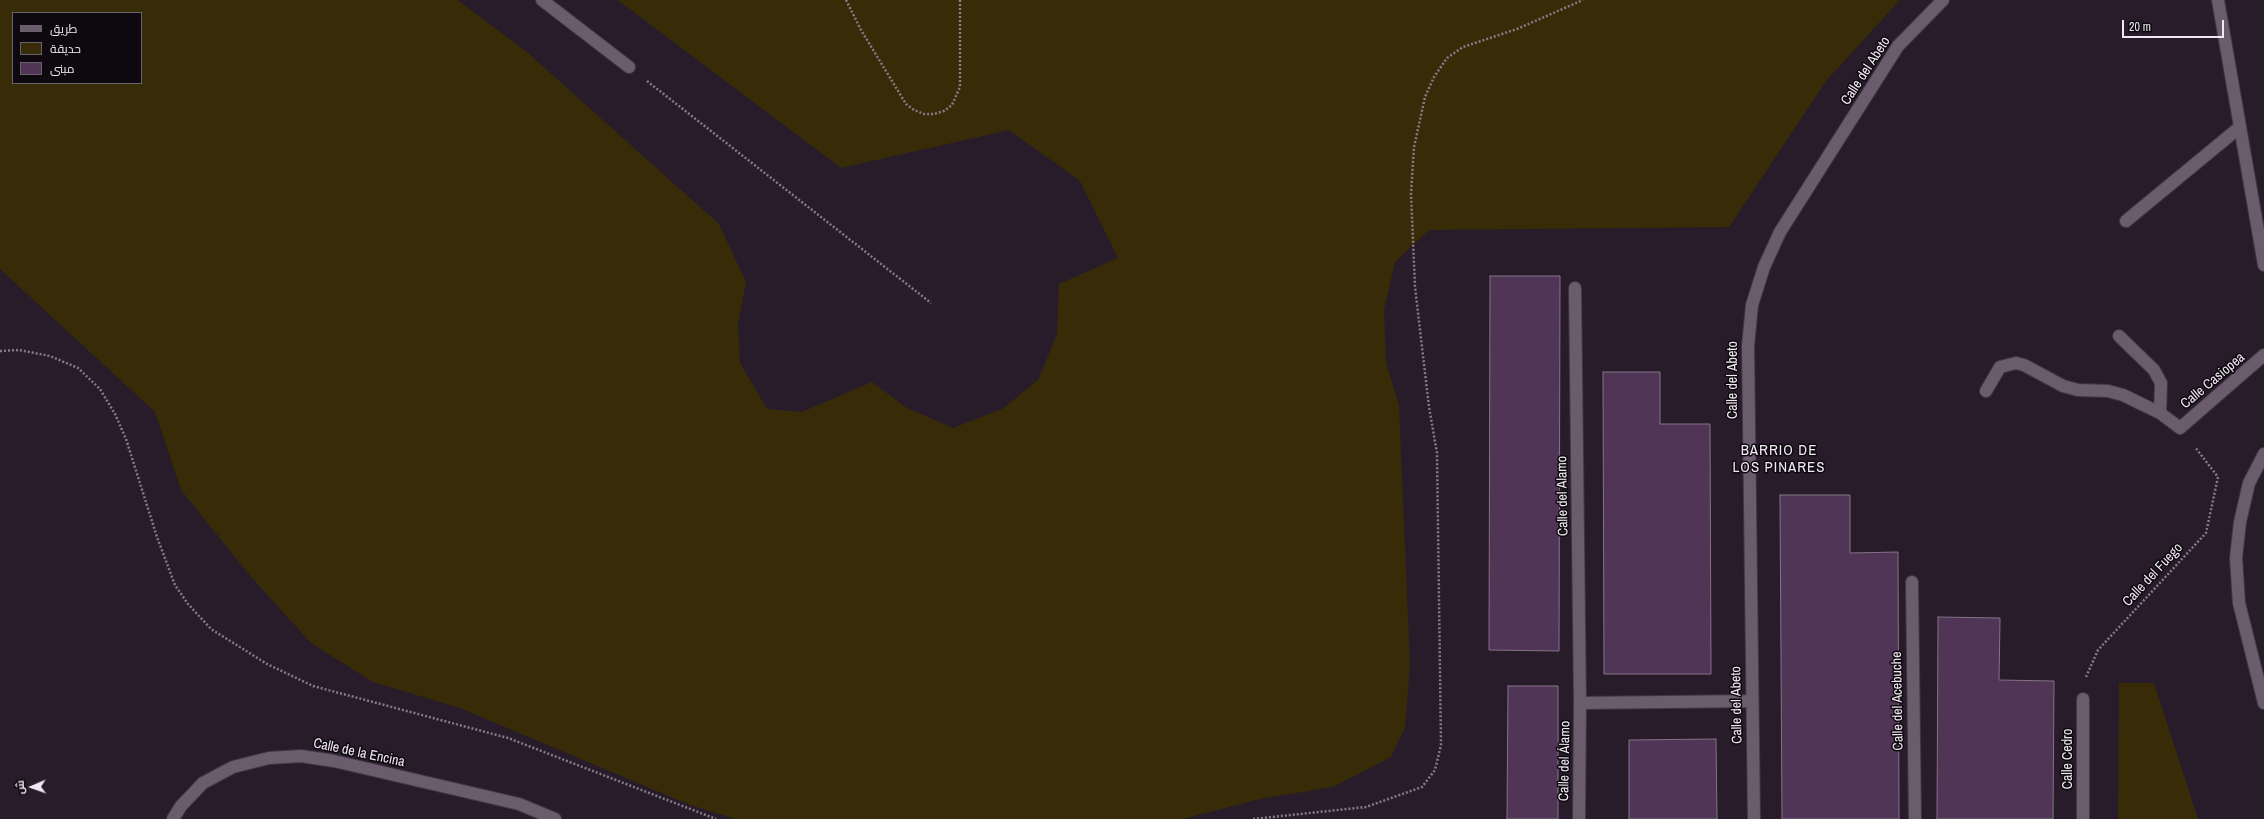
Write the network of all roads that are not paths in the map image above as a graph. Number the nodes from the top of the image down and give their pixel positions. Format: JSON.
{"nodes":[{"id":1,"x":542,"y":0,"type":"edge"},
{"id":2,"x":1943,"y":0,"type":"edge"},
{"id":3,"x":2218,"y":0,"type":"edge"},
{"id":4,"x":629,"y":67,"type":"road end"},
{"id":5,"x":2240,"y":127,"type":"junction"},
{"id":6,"x":2126,"y":221,"type":"dead end"},
{"id":7,"x":2264,"y":266,"type":"edge"},
{"id":8,"x":1575,"y":288,"type":"dead end"},
{"id":9,"x":2119,"y":336,"type":"dead end"},
{"id":10,"x":2264,"y":355,"type":"edge"},
{"id":11,"x":1986,"y":391,"type":"dead end"},
{"id":12,"x":2160,"y":413,"type":"junction"},
{"id":13,"x":2264,"y":454,"type":"edge"},
{"id":14,"x":1912,"y":582,"type":"dead end"},
{"id":15,"x":2083,"y":698,"type":"road end"},
{"id":16,"x":1752,"y":701,"type":"junction"},
{"id":17,"x":1580,"y":703,"type":"junction"},
{"id":18,"x":2264,"y":703,"type":"edge"},
{"id":19,"x":173,"y":819,"type":"edge"},
{"id":20,"x":555,"y":819,"type":"edge"},
{"id":21,"x":1579,"y":819,"type":"edge"},
{"id":22,"x":1754,"y":819,"type":"edge"},
{"id":23,"x":1915,"y":819,"type":"edge"},
{"id":24,"x":2083,"y":819,"type":"edge"}],
"edges":[{"from":1,"to":4,"type":"street"},
{"from":2,"to":16,"type":"street","name":"Calle del Abeto"},
{"from":3,"to":5,"type":"street"},
{"from":5,"to":6,"type":"street"},
{"from":5,"to":7,"type":"street"},
{"from":8,"to":17,"type":"street","name":"Calle del Alamo"},
{"from":9,"to":12,"type":"street"},
{"from":10,"to":12,"type":"street","name":"Calle Casiopea"},
{"from":11,"to":12,"type":"street"},
{"from":13,"to":18,"type":"street"},
{"from":14,"to":23,"type":"street","name":"Calle del Acebuche"},
{"from":15,"to":24,"type":"street","name":"Calle Cedro"},
{"from":16,"to":17,"type":"street"},
{"from":16,"to":22,"type":"street","name":"Calle del Abeto"},
{"from":17,"to":21,"type":"street","name":"Calle del Álamo"},
{"from":19,"to":20,"type":"street","name":"Calle de la Encina"}]}
